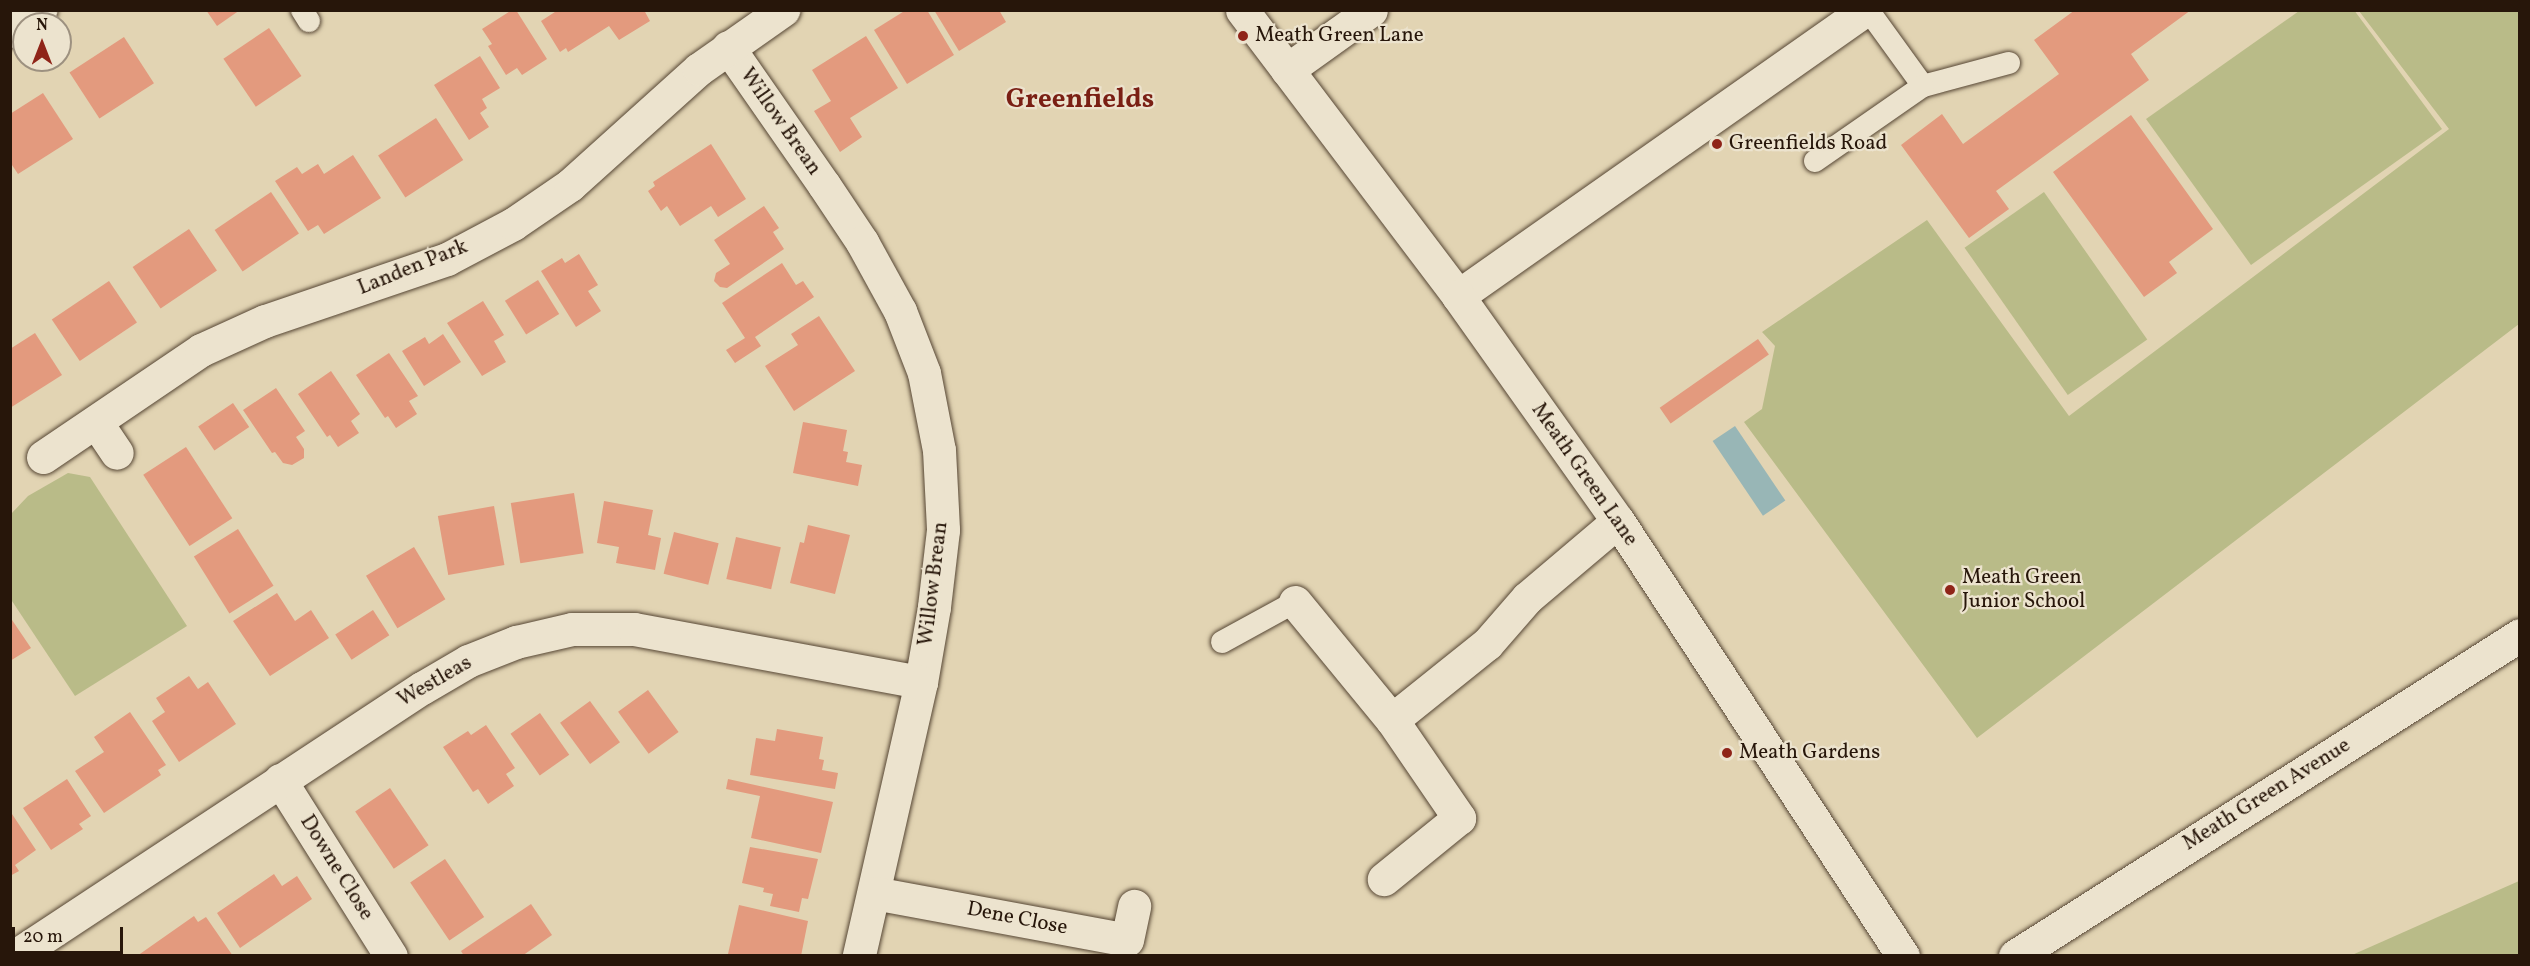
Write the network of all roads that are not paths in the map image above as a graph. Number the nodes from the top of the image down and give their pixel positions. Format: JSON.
{"nodes":[{"id":1,"x":40,"y":10,"type":"edge"},
{"id":2,"x":783,"y":10,"type":"edge"},
{"id":3,"x":1242,"y":10,"type":"edge"},
{"id":4,"x":1371,"y":10,"type":"edge"},
{"id":5,"x":1866,"y":10,"type":"edge"},
{"id":6,"x":10,"y":31,"type":"edge"},
{"id":7,"x":728,"y":47,"type":"junction"},
{"id":8,"x":2009,"y":63,"type":"dead end"},
{"id":9,"x":1287,"y":70,"type":"junction"},
{"id":10,"x":1923,"y":86,"type":"junction"},
{"id":11,"x":1815,"y":161,"type":"dead end"},
{"id":12,"x":1458,"y":296,"type":"junction"},
{"id":13,"x":96,"y":422,"type":"junction"},
{"id":14,"x":117,"y":453,"type":"dead end"},
{"id":15,"x":43,"y":457,"type":"dead end"},
{"id":16,"x":1618,"y":521,"type":"junction"},
{"id":17,"x":1294,"y":602,"type":"joint"},
{"id":18,"x":2520,"y":635,"type":"edge"},
{"id":19,"x":1222,"y":642,"type":"dead end"},
{"id":20,"x":921,"y":682,"type":"junction"},
{"id":21,"x":1392,"y":720,"type":"junction"},
{"id":22,"x":280,"y":780,"type":"junction"},
{"id":23,"x":1383,"y":879,"type":"dead end"},
{"id":24,"x":874,"y":893,"type":"junction"},
{"id":25,"x":1134,"y":906,"type":"dead end"},
{"id":26,"x":1126,"y":948,"type":"edge"},
{"id":27,"x":1895,"y":952,"type":"edge"},
{"id":28,"x":15,"y":956,"type":"edge"},
{"id":29,"x":391,"y":956,"type":"edge"},
{"id":30,"x":859,"y":956,"type":"edge"},
{"id":31,"x":2015,"y":956,"type":"edge"}],
"edges":[{"from":1,"to":6,"type":"street"},
{"from":2,"to":7,"type":"street","name":"Landen Park"},
{"from":3,"to":9,"type":"street","name":"Meath Green Lane"},
{"from":4,"to":9,"type":"street"},
{"from":5,"to":10,"type":"lane"},
{"from":5,"to":12,"type":"street"},
{"from":7,"to":13,"type":"street","name":"Landen Park"},
{"from":7,"to":20,"type":"street","name":"Willow Brean"},
{"from":8,"to":10,"type":"lane"},
{"from":9,"to":12,"type":"street","name":"Meath Green Lane"},
{"from":10,"to":11,"type":"lane"},
{"from":12,"to":16,"type":"street","name":"Meath Green Lane"},
{"from":13,"to":14,"type":"street"},
{"from":13,"to":15,"type":"street","name":"Landen Park"},
{"from":16,"to":21,"type":"street"},
{"from":16,"to":27,"type":"street","name":"Meath Green Lane"},
{"from":17,"to":19,"type":"lane"},
{"from":17,"to":21,"type":"street"},
{"from":18,"to":31,"type":"street","name":"Meath Green Avenue"},
{"from":20,"to":22,"type":"street","name":"Westleas"},
{"from":20,"to":24,"type":"street","name":"Willow Brean"},
{"from":21,"to":23,"type":"street"},
{"from":22,"to":28,"type":"street","name":"Westleas"},
{"from":22,"to":29,"type":"street","name":"Downe Close"},
{"from":24,"to":26,"type":"street","name":"Dene Close"},
{"from":24,"to":30,"type":"street","name":"Willow Brean"},
{"from":25,"to":26,"type":"street","name":"Dene Close"}]}
